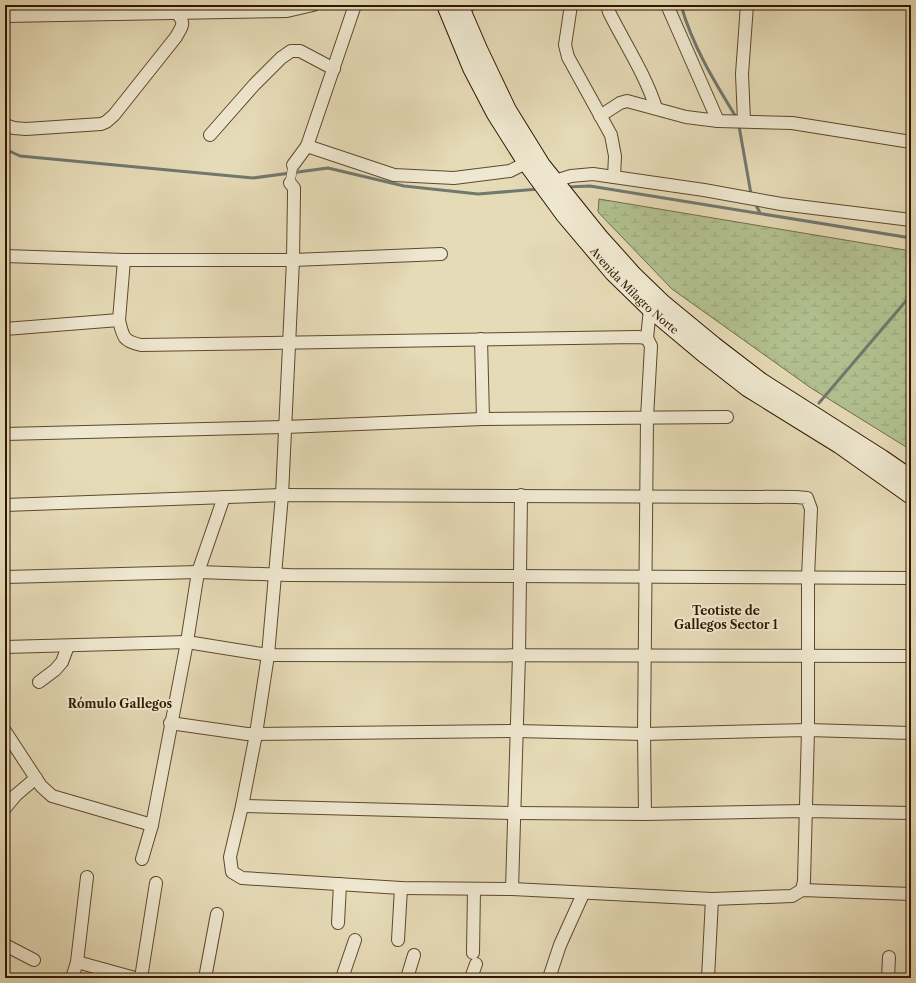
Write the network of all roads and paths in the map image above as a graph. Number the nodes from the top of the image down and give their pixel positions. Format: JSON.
{"nodes":[{"id":1,"x":313,"y":5,"type":"edge"},
{"id":2,"x":355,"y":5,"type":"edge"},
{"id":3,"x":445,"y":5,"type":"edge"},
{"id":4,"x":477,"y":5,"type":"edge"},
{"id":5,"x":570,"y":5,"type":"edge"},
{"id":6,"x":606,"y":5,"type":"edge"},
{"id":7,"x":667,"y":5,"type":"edge"},
{"id":8,"x":747,"y":5,"type":"edge"},
{"id":9,"x":461,"y":8,"type":"edge"},
{"id":10,"x":10,"y":12,"type":"edge"},
{"id":11,"x":177,"y":13,"type":"junction"},
{"id":12,"x":334,"y":69,"type":"junction"},
{"id":13,"x":656,"y":108,"type":"junction"},
{"id":14,"x":600,"y":116,"type":"junction"},
{"id":15,"x":718,"y":121,"type":"junction"},
{"id":16,"x":744,"y":121,"type":"junction"},
{"id":17,"x":5,"y":126,"type":"edge"},
{"id":18,"x":210,"y":135,"type":"dead end"},
{"id":19,"x":911,"y":142,"type":"edge"},
{"id":20,"x":307,"y":146,"type":"junction"},
{"id":21,"x":526,"y":163,"type":"junction"},
{"id":22,"x":293,"y":165,"type":"joint"},
{"id":23,"x":614,"y":177,"type":"junction"},
{"id":24,"x":555,"y":180,"type":"junction"},
{"id":25,"x":290,"y":183,"type":"joint"},
{"id":26,"x":911,"y":220,"type":"edge"},
{"id":27,"x":441,"y":254,"type":"dead end"},
{"id":28,"x":5,"y":256,"type":"edge"},
{"id":29,"x":124,"y":260,"type":"junction"},
{"id":30,"x":293,"y":260,"type":"junction"},
{"id":31,"x":650,"y":309,"type":"junction"},
{"id":32,"x":119,"y":320,"type":"junction"},
{"id":33,"x":5,"y":328,"type":"edge"},
{"id":34,"x":647,"y":338,"type":"junction"},
{"id":35,"x":481,"y":339,"type":"junction"},
{"id":36,"x":289,"y":342,"type":"junction"},
{"id":37,"x":727,"y":417,"type":"dead end"},
{"id":38,"x":647,"y":418,"type":"junction"},
{"id":39,"x":483,"y":419,"type":"junction"},
{"id":40,"x":285,"y":427,"type":"junction"},
{"id":41,"x":5,"y":434,"type":"edge"},
{"id":42,"x":911,"y":478,"type":"edge"},
{"id":43,"x":282,"y":495,"type":"junction"},
{"id":44,"x":521,"y":496,"type":"junction"},
{"id":45,"x":646,"y":496,"type":"junction"},
{"id":46,"x":911,"y":496,"type":"edge"},
{"id":47,"x":224,"y":497,"type":"junction"},
{"id":48,"x":5,"y":505,"type":"edge"},
{"id":49,"x":198,"y":572,"type":"junction"},
{"id":50,"x":275,"y":575,"type":"junction"},
{"id":51,"x":519,"y":576,"type":"junction"},
{"id":52,"x":646,"y":576,"type":"junction"},
{"id":53,"x":5,"y":577,"type":"edge"},
{"id":54,"x":808,"y":577,"type":"junction"},
{"id":55,"x":911,"y":578,"type":"edge"},
{"id":56,"x":187,"y":642,"type":"junction"},
{"id":57,"x":68,"y":646,"type":"junction"},
{"id":58,"x":5,"y":647,"type":"edge"},
{"id":59,"x":268,"y":655,"type":"junction"},
{"id":60,"x":519,"y":655,"type":"junction"},
{"id":61,"x":646,"y":655,"type":"junction"},
{"id":62,"x":808,"y":656,"type":"junction"},
{"id":63,"x":911,"y":656,"type":"edge"},
{"id":64,"x":39,"y":682,"type":"dead end"},
{"id":65,"x":170,"y":723,"type":"junction"},
{"id":66,"x":808,"y":730,"type":"junction"},
{"id":67,"x":5,"y":731,"type":"edge"},
{"id":68,"x":517,"y":731,"type":"junction"},
{"id":69,"x":911,"y":733,"type":"edge"},
{"id":70,"x":256,"y":734,"type":"junction"},
{"id":71,"x":644,"y":734,"type":"junction"},
{"id":72,"x":36,"y":778,"type":"junction"},
{"id":73,"x":242,"y":806,"type":"junction"},
{"id":74,"x":5,"y":808,"type":"edge"},
{"id":75,"x":806,"y":810,"type":"junction"},
{"id":76,"x":514,"y":813,"type":"junction"},
{"id":77,"x":911,"y":813,"type":"edge"},
{"id":78,"x":645,"y":814,"type":"junction"},
{"id":79,"x":152,"y":825,"type":"junction"},
{"id":80,"x":142,"y":859,"type":"dead end"},
{"id":81,"x":87,"y":877,"type":"dead end"},
{"id":82,"x":156,"y":883,"type":"dead end"},
{"id":83,"x":340,"y":884,"type":"junction"},
{"id":84,"x":401,"y":888,"type":"junction"},
{"id":85,"x":474,"y":889,"type":"junction"},
{"id":86,"x":512,"y":889,"type":"junction"},
{"id":87,"x":802,"y":890,"type":"junction"},
{"id":88,"x":583,"y":894,"type":"junction"},
{"id":89,"x":911,"y":894,"type":"edge"},
{"id":90,"x":712,"y":899,"type":"junction"},
{"id":91,"x":217,"y":914,"type":"dead end"},
{"id":92,"x":338,"y":922,"type":"dead end"},
{"id":93,"x":355,"y":940,"type":"dead end"},
{"id":94,"x":398,"y":940,"type":"dead end"},
{"id":95,"x":5,"y":945,"type":"edge"},
{"id":96,"x":414,"y":955,"type":"dead end"},
{"id":97,"x":889,"y":957,"type":"dead end"},
{"id":98,"x":34,"y":960,"type":"dead end"},
{"id":99,"x":77,"y":962,"type":"junction"},
{"id":100,"x":72,"y":978,"type":"edge"},
{"id":101,"x":135,"y":978,"type":"edge"},
{"id":102,"x":141,"y":978,"type":"edge"},
{"id":103,"x":205,"y":978,"type":"edge"},
{"id":104,"x":342,"y":978,"type":"edge"},
{"id":105,"x":407,"y":978,"type":"edge"},
{"id":106,"x":471,"y":978,"type":"edge"},
{"id":107,"x":549,"y":978,"type":"edge"},
{"id":108,"x":708,"y":978,"type":"edge"},
{"id":109,"x":888,"y":978,"type":"edge"}],
"edges":[{"from":1,"to":11,"type":"street"},
{"from":2,"to":12,"type":"street"},
{"from":3,"to":21,"type":"main road","name":"Avenida Milagro Norte"},
{"from":4,"to":9,"type":"lane"},
{"from":5,"to":14,"type":"street"},
{"from":6,"to":13,"type":"street"},
{"from":7,"to":15,"type":"street"},
{"from":8,"to":16,"type":"street"},
{"from":9,"to":24,"type":"main road","name":"Avenida Milagro Norte"},
{"from":10,"to":11,"type":"street"},
{"from":11,"to":17,"type":"street"},
{"from":12,"to":18,"type":"street"},
{"from":12,"to":20,"type":"street"},
{"from":13,"to":14,"type":"street"},
{"from":13,"to":15,"type":"street"},
{"from":14,"to":23,"type":"street"},
{"from":15,"to":16,"type":"street"},
{"from":16,"to":19,"type":"street"},
{"from":20,"to":21,"type":"street"},
{"from":20,"to":22,"type":"street"},
{"from":21,"to":31,"type":"main road","name":"Avenida Milagro Norte"},
{"from":22,"to":25,"type":"street"},
{"from":23,"to":24,"type":"street"},
{"from":23,"to":26,"type":"street"},
{"from":24,"to":42,"type":"main road","name":"Avenida Milagro Norte"},
{"from":25,"to":30,"type":"street"},
{"from":27,"to":30,"type":"street"},
{"from":28,"to":29,"type":"street"},
{"from":29,"to":30,"type":"street"},
{"from":29,"to":32,"type":"street"},
{"from":30,"to":36,"type":"street"},
{"from":31,"to":34,"type":"street"},
{"from":31,"to":46,"type":"main road","name":"Avenida Milagro Norte"},
{"from":32,"to":33,"type":"street"},
{"from":32,"to":36,"type":"street"},
{"from":34,"to":35,"type":"street"},
{"from":34,"to":38,"type":"street"},
{"from":35,"to":36,"type":"street"},
{"from":35,"to":39,"type":"street"},
{"from":36,"to":40,"type":"street"},
{"from":37,"to":38,"type":"street"},
{"from":38,"to":39,"type":"street"},
{"from":38,"to":45,"type":"street"},
{"from":39,"to":40,"type":"street"},
{"from":40,"to":41,"type":"street"},
{"from":40,"to":43,"type":"street"},
{"from":43,"to":44,"type":"street"},
{"from":43,"to":47,"type":"street"},
{"from":43,"to":50,"type":"street"},
{"from":44,"to":45,"type":"street"},
{"from":44,"to":51,"type":"street"},
{"from":45,"to":52,"type":"street"},
{"from":45,"to":54,"type":"street"},
{"from":47,"to":48,"type":"street"},
{"from":47,"to":49,"type":"street"},
{"from":49,"to":50,"type":"street"},
{"from":49,"to":53,"type":"street"},
{"from":49,"to":56,"type":"street"},
{"from":50,"to":51,"type":"street"},
{"from":50,"to":59,"type":"street"},
{"from":51,"to":52,"type":"street"},
{"from":51,"to":60,"type":"street"},
{"from":52,"to":54,"type":"street"},
{"from":52,"to":61,"type":"street"},
{"from":54,"to":55,"type":"street"},
{"from":54,"to":62,"type":"street"},
{"from":56,"to":57,"type":"street"},
{"from":56,"to":59,"type":"street"},
{"from":56,"to":65,"type":"street"},
{"from":57,"to":58,"type":"street"},
{"from":57,"to":64,"type":"street"},
{"from":59,"to":60,"type":"street"},
{"from":59,"to":70,"type":"street"},
{"from":60,"to":61,"type":"street"},
{"from":60,"to":68,"type":"street"},
{"from":61,"to":62,"type":"street"},
{"from":61,"to":71,"type":"street"},
{"from":62,"to":63,"type":"street"},
{"from":62,"to":66,"type":"street"},
{"from":65,"to":70,"type":"street"},
{"from":65,"to":79,"type":"street"},
{"from":66,"to":69,"type":"street"},
{"from":66,"to":71,"type":"street"},
{"from":66,"to":75,"type":"street"},
{"from":67,"to":72,"type":"street"},
{"from":68,"to":70,"type":"street"},
{"from":68,"to":71,"type":"street"},
{"from":68,"to":76,"type":"street"},
{"from":70,"to":73,"type":"street"},
{"from":71,"to":78,"type":"street"},
{"from":72,"to":74,"type":"street"},
{"from":72,"to":79,"type":"street"},
{"from":73,"to":76,"type":"street"},
{"from":73,"to":83,"type":"street"},
{"from":75,"to":77,"type":"street"},
{"from":75,"to":78,"type":"street"},
{"from":75,"to":87,"type":"street"},
{"from":76,"to":78,"type":"street"},
{"from":76,"to":86,"type":"street"},
{"from":79,"to":80,"type":"street"},
{"from":81,"to":99,"type":"street"},
{"from":82,"to":102,"type":"street"},
{"from":83,"to":84,"type":"street"},
{"from":83,"to":92,"type":"street"},
{"from":84,"to":85,"type":"street"},
{"from":84,"to":94,"type":"street"},
{"from":85,"to":86,"type":"street"},
{"from":85,"to":106,"type":"street"},
{"from":86,"to":88,"type":"street"},
{"from":87,"to":89,"type":"street"},
{"from":87,"to":90,"type":"street"},
{"from":88,"to":90,"type":"street"},
{"from":88,"to":107,"type":"street"},
{"from":90,"to":108,"type":"street"},
{"from":91,"to":103,"type":"street"},
{"from":93,"to":104,"type":"street"},
{"from":95,"to":98,"type":"street"},
{"from":96,"to":105,"type":"street"},
{"from":97,"to":109,"type":"street"},
{"from":99,"to":100,"type":"street"},
{"from":99,"to":101,"type":"street"}]}
